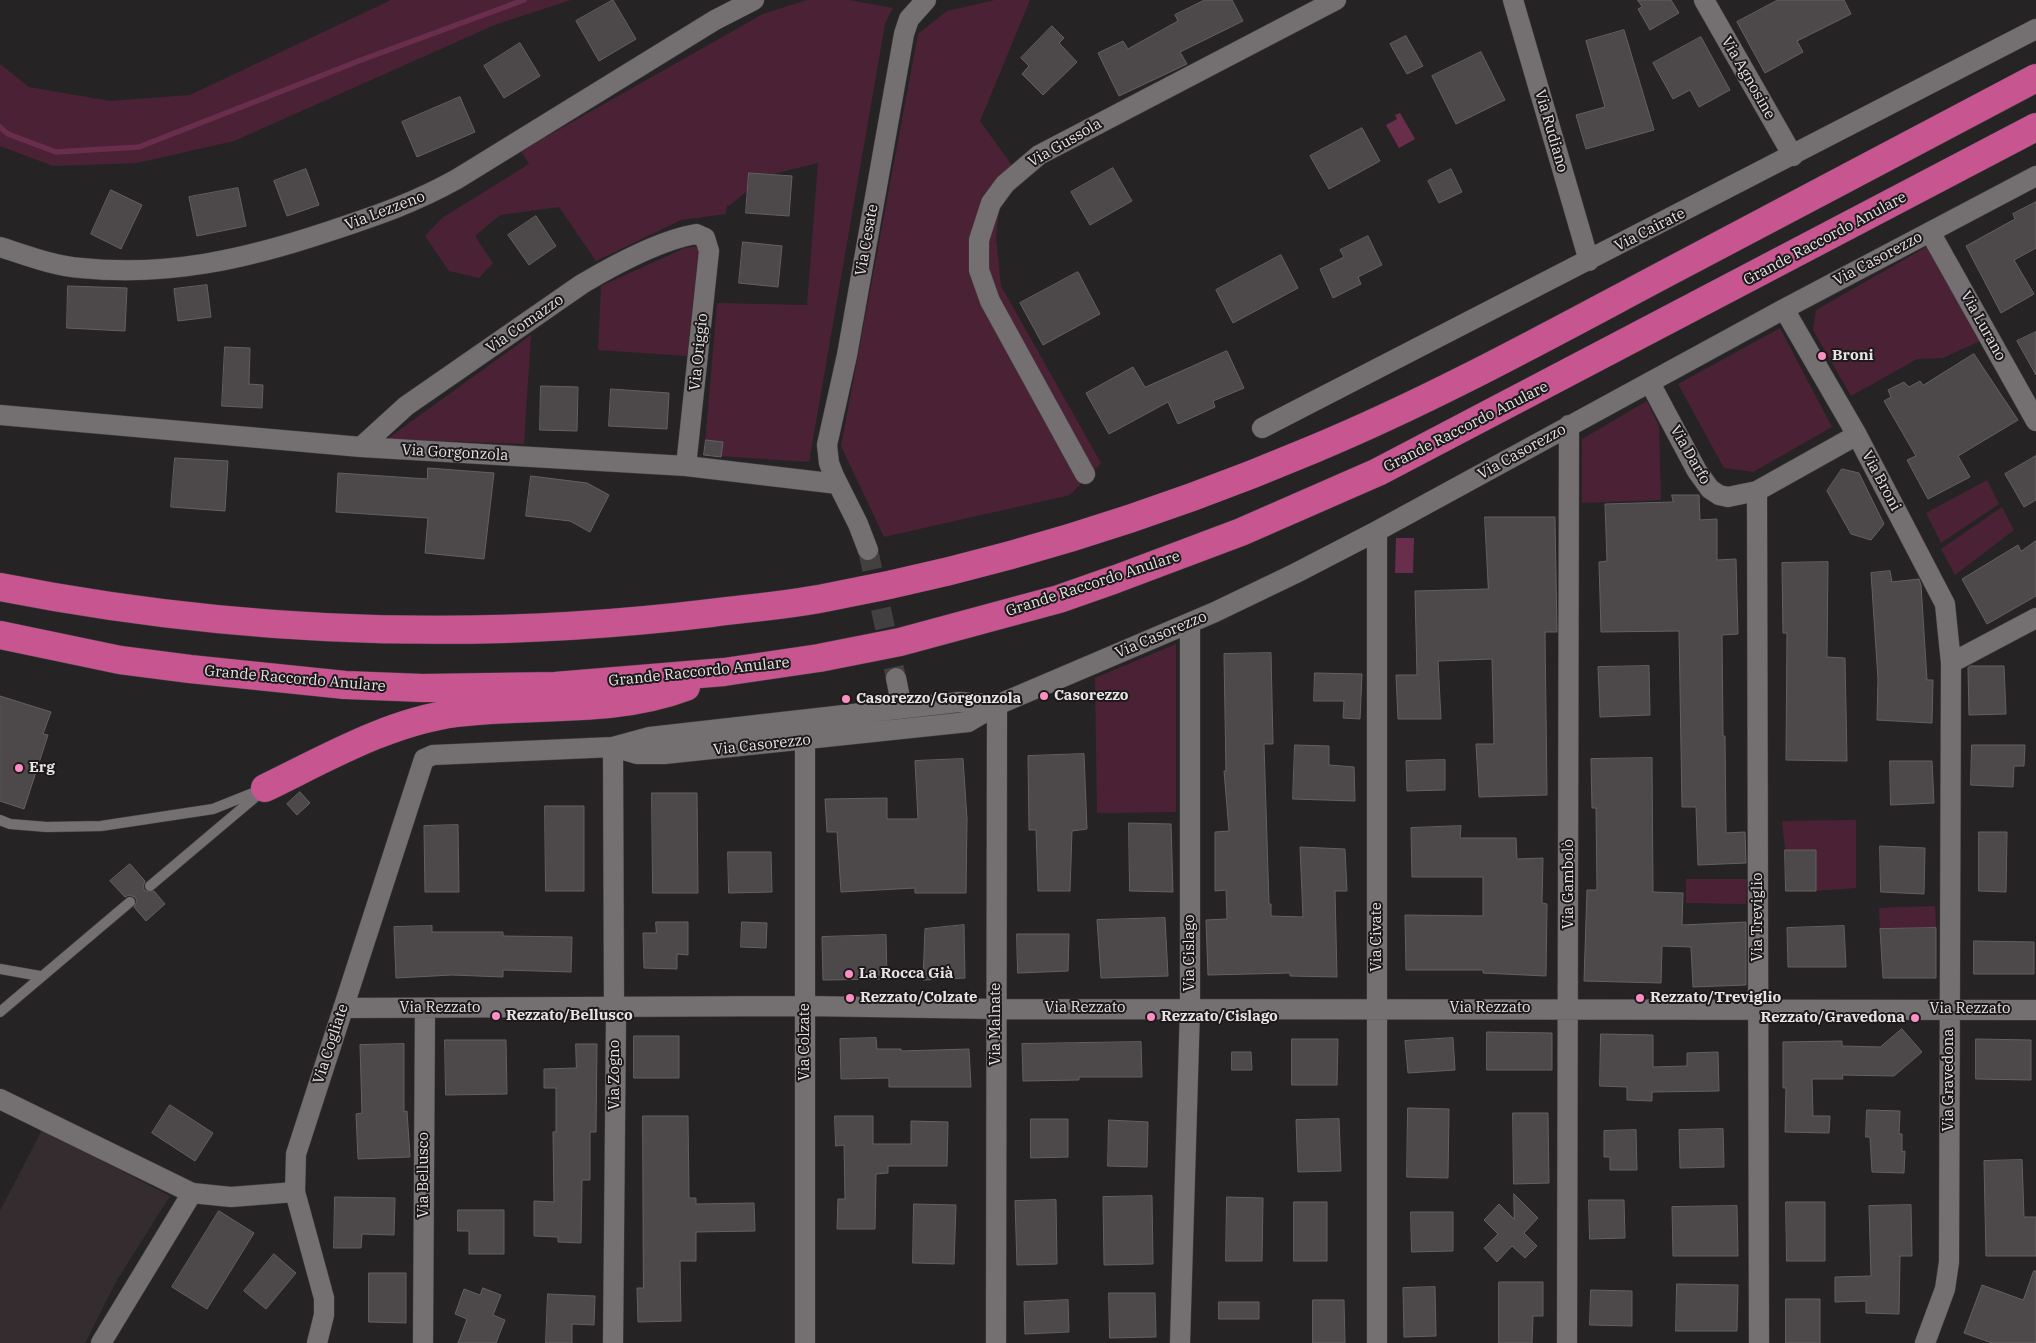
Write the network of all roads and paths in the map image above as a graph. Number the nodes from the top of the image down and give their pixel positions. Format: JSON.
{"nodes":[{"id":1,"x":754,"y":0,"type":"edge"},
{"id":2,"x":926,"y":0,"type":"edge"},
{"id":3,"x":1336,"y":0,"type":"edge"},
{"id":4,"x":1513,"y":0,"type":"edge"},
{"id":5,"x":1704,"y":0,"type":"edge"},
{"id":6,"x":2036,"y":29,"type":"edge"},
{"id":7,"x":2036,"y":78,"type":"edge"},
{"id":8,"x":2036,"y":127,"type":"edge"},
{"id":9,"x":1793,"y":156,"type":"junction"},
{"id":10,"x":2036,"y":176,"type":"edge"},
{"id":11,"x":1930,"y":232,"type":"junction"},
{"id":12,"x":705,"y":238,"type":"joint"},
{"id":13,"x":0,"y":247,"type":"edge"},
{"id":14,"x":1589,"y":262,"type":"junction"},
{"id":15,"x":1784,"y":309,"type":"junction"},
{"id":16,"x":1650,"y":383,"type":"junction"},
{"id":17,"x":0,"y":415,"type":"edge"},
{"id":18,"x":2036,"y":421,"type":"edge"},
{"id":19,"x":1570,"y":425,"type":"junction"},
{"id":20,"x":1262,"y":428,"type":"dead end"},
{"id":21,"x":1856,"y":435,"type":"junction"},
{"id":22,"x":361,"y":447,"type":"junction"},
{"id":23,"x":686,"y":466,"type":"junction"},
{"id":24,"x":1085,"y":474,"type":"dead end"},
{"id":25,"x":838,"y":484,"type":"junction"},
{"id":26,"x":1757,"y":491,"type":"junction"},
{"id":27,"x":1377,"y":531,"type":"junction"},
{"id":28,"x":868,"y":550,"type":"tunnel mouth"},
{"id":29,"x":1,"y":587,"type":"edge"},
{"id":30,"x":2036,"y":618,"type":"edge"},
{"id":31,"x":1190,"y":623,"type":"junction"},
{"id":32,"x":0,"y":635,"type":"edge"},
{"id":33,"x":1951,"y":663,"type":"junction"},
{"id":34,"x":724,"y":672,"type":"junction"},
{"id":35,"x":896,"y":678,"type":"tunnel mouth"},
{"id":36,"x":997,"y":706,"type":"junction"},
{"id":37,"x":902,"y":708,"type":"junction"},
{"id":38,"x":804,"y":741,"type":"junction"},
{"id":39,"x":613,"y":747,"type":"junction"},
{"id":40,"x":433,"y":755,"type":"joint"},
{"id":41,"x":265,"y":788,"type":"junction"},
{"id":42,"x":0,"y":820,"type":"edge"},
{"id":43,"x":150,"y":886,"type":"dead end"},
{"id":44,"x":130,"y":902,"type":"dead end"},
{"id":45,"x":0,"y":969,"type":"edge"},
{"id":46,"x":40,"y":976,"type":"junction"},
{"id":47,"x":806,"y":1006,"type":"junction"},
{"id":48,"x":343,"y":1008,"type":"junction"},
{"id":49,"x":425,"y":1008,"type":"junction"},
{"id":50,"x":614,"y":1008,"type":"junction"},
{"id":51,"x":1190,"y":1008,"type":"junction"},
{"id":52,"x":1377,"y":1008,"type":"junction"},
{"id":53,"x":996,"y":1009,"type":"junction"},
{"id":54,"x":1568,"y":1009,"type":"junction"},
{"id":55,"x":1758,"y":1009,"type":"junction"},
{"id":56,"x":1949,"y":1009,"type":"junction"},
{"id":57,"x":2036,"y":1010,"type":"edge"},
{"id":58,"x":0,"y":1012,"type":"edge"},
{"id":59,"x":0,"y":1099,"type":"edge"},
{"id":60,"x":295,"y":1192,"type":"junction"},
{"id":61,"x":192,"y":1193,"type":"junction"},
{"id":62,"x":101,"y":1343,"type":"edge"},
{"id":63,"x":317,"y":1343,"type":"edge"},
{"id":64,"x":423,"y":1343,"type":"edge"},
{"id":65,"x":613,"y":1343,"type":"edge"},
{"id":66,"x":804,"y":1343,"type":"edge"},
{"id":67,"x":996,"y":1343,"type":"edge"},
{"id":68,"x":1180,"y":1343,"type":"edge"},
{"id":69,"x":1377,"y":1343,"type":"edge"},
{"id":70,"x":1567,"y":1343,"type":"edge"},
{"id":71,"x":1759,"y":1343,"type":"edge"},
{"id":72,"x":1925,"y":1343,"type":"edge"}],
"edges":[{"from":1,"to":13,"type":"street","name":"Via Lezzeno"},
{"from":2,"to":25,"type":"street","name":"Via Cesate"},
{"from":3,"to":24,"type":"street","name":"Via Gussola"},
{"from":4,"to":14,"type":"street","name":"Via Rudiano"},
{"from":5,"to":9,"type":"street","name":"Via Agnosine"},
{"from":6,"to":9,"type":"street","name":"Via Cairate"},
{"from":7,"to":29,"type":"highway"},
{"from":8,"to":34,"type":"highway","name":"Grande Raccordo Anulare"},
{"from":9,"to":14,"type":"street","name":"Via Cairate"},
{"from":10,"to":11,"type":"street","name":"Via Casorezzo"},
{"from":11,"to":15,"type":"street","name":"Via Casorezzo"},
{"from":11,"to":18,"type":"street","name":"Via Lurano"},
{"from":12,"to":22,"type":"street","name":"Via Comazzo"},
{"from":12,"to":23,"type":"street","name":"Via Origgio"},
{"from":14,"to":20,"type":"street","name":"Via Cairate"},
{"from":15,"to":16,"type":"street","name":"Via Casorezzo"},
{"from":15,"to":21,"type":"street","name":"Via Broni"},
{"from":16,"to":19,"type":"street","name":"Via Casorezzo"},
{"from":16,"to":26,"type":"street","name":"Via Darfo"},
{"from":17,"to":22,"type":"street","name":"Via Gorgonzola"},
{"from":19,"to":27,"type":"street","name":"Via Casorezzo"},
{"from":19,"to":54,"type":"street","name":"Via Gambolò"},
{"from":21,"to":26,"type":"street","name":"Via Darfo"},
{"from":21,"to":33,"type":"street","name":"Via Broni"},
{"from":22,"to":23,"type":"street","name":"Via Gorgonzola"},
{"from":23,"to":25,"type":"street","name":"Via Gorgonzola"},
{"from":25,"to":28,"type":"street"},
{"from":26,"to":55,"type":"street","name":"Via Treviglio"},
{"from":27,"to":31,"type":"street","name":"Via Casorezzo"},
{"from":27,"to":52,"type":"street","name":"Via Civate"},
{"from":30,"to":33,"type":"street"},
{"from":31,"to":36,"type":"street","name":"Via Casorezzo"},
{"from":31,"to":51,"type":"street","name":"Via Cislago"},
{"from":32,"to":34,"type":"highway","name":"Grande Raccordo Anulare"},
{"from":33,"to":56,"type":"street","name":"Via Gravedona"},
{"from":34,"to":41,"type":"highway"},
{"from":35,"to":37,"type":"street"},
{"from":36,"to":37,"type":"street","name":"Via Casorezzo"},
{"from":36,"to":38,"type":"street","name":"Via Casorezzo"},
{"from":36,"to":53,"type":"street","name":"Via Malnate"},
{"from":37,"to":39,"type":"street","name":"Via Casorezzo"},
{"from":38,"to":39,"type":"street","name":"Via Casorezzo"},
{"from":38,"to":47,"type":"street","name":"Via Colzate"},
{"from":39,"to":40,"type":"street","name":"Via Casorezzo"},
{"from":39,"to":50,"type":"street","name":"Via Zogno"},
{"from":40,"to":48,"type":"street","name":"Via Cogliate"},
{"from":41,"to":42,"type":"lane"},
{"from":41,"to":43,"type":"lane"},
{"from":44,"to":46,"type":"lane"},
{"from":45,"to":46,"type":"lane"},
{"from":46,"to":58,"type":"lane"},
{"from":47,"to":50,"type":"street","name":"Via Rezzato"},
{"from":47,"to":53,"type":"street","name":"Via Rezzato"},
{"from":47,"to":66,"type":"street","name":"Via Colzate"},
{"from":48,"to":49,"type":"street","name":"Via Rezzato"},
{"from":48,"to":60,"type":"street","name":"Via Cogliate"},
{"from":49,"to":50,"type":"street","name":"Via Rezzato"},
{"from":49,"to":64,"type":"street","name":"Via Bellusco"},
{"from":50,"to":65,"type":"street","name":"Via Zogno"},
{"from":51,"to":52,"type":"street","name":"Via Rezzato"},
{"from":51,"to":53,"type":"street","name":"Via Rezzato"},
{"from":51,"to":68,"type":"street","name":"Via Cislago"},
{"from":52,"to":54,"type":"street","name":"Via Rezzato"},
{"from":52,"to":69,"type":"street","name":"Via Civate"},
{"from":53,"to":67,"type":"street","name":"Via Malnate"},
{"from":54,"to":55,"type":"street","name":"Via Rezzato"},
{"from":54,"to":70,"type":"street","name":"Via Gambolò"},
{"from":55,"to":56,"type":"street","name":"Via Rezzato"},
{"from":55,"to":71,"type":"street","name":"Via Treviglio"},
{"from":56,"to":57,"type":"street","name":"Via Rezzato"},
{"from":56,"to":72,"type":"street","name":"Via Gravedona"},
{"from":59,"to":61,"type":"street"},
{"from":60,"to":61,"type":"street"},
{"from":60,"to":63,"type":"street","name":"Via Cogliate"},
{"from":61,"to":62,"type":"street"}]}
